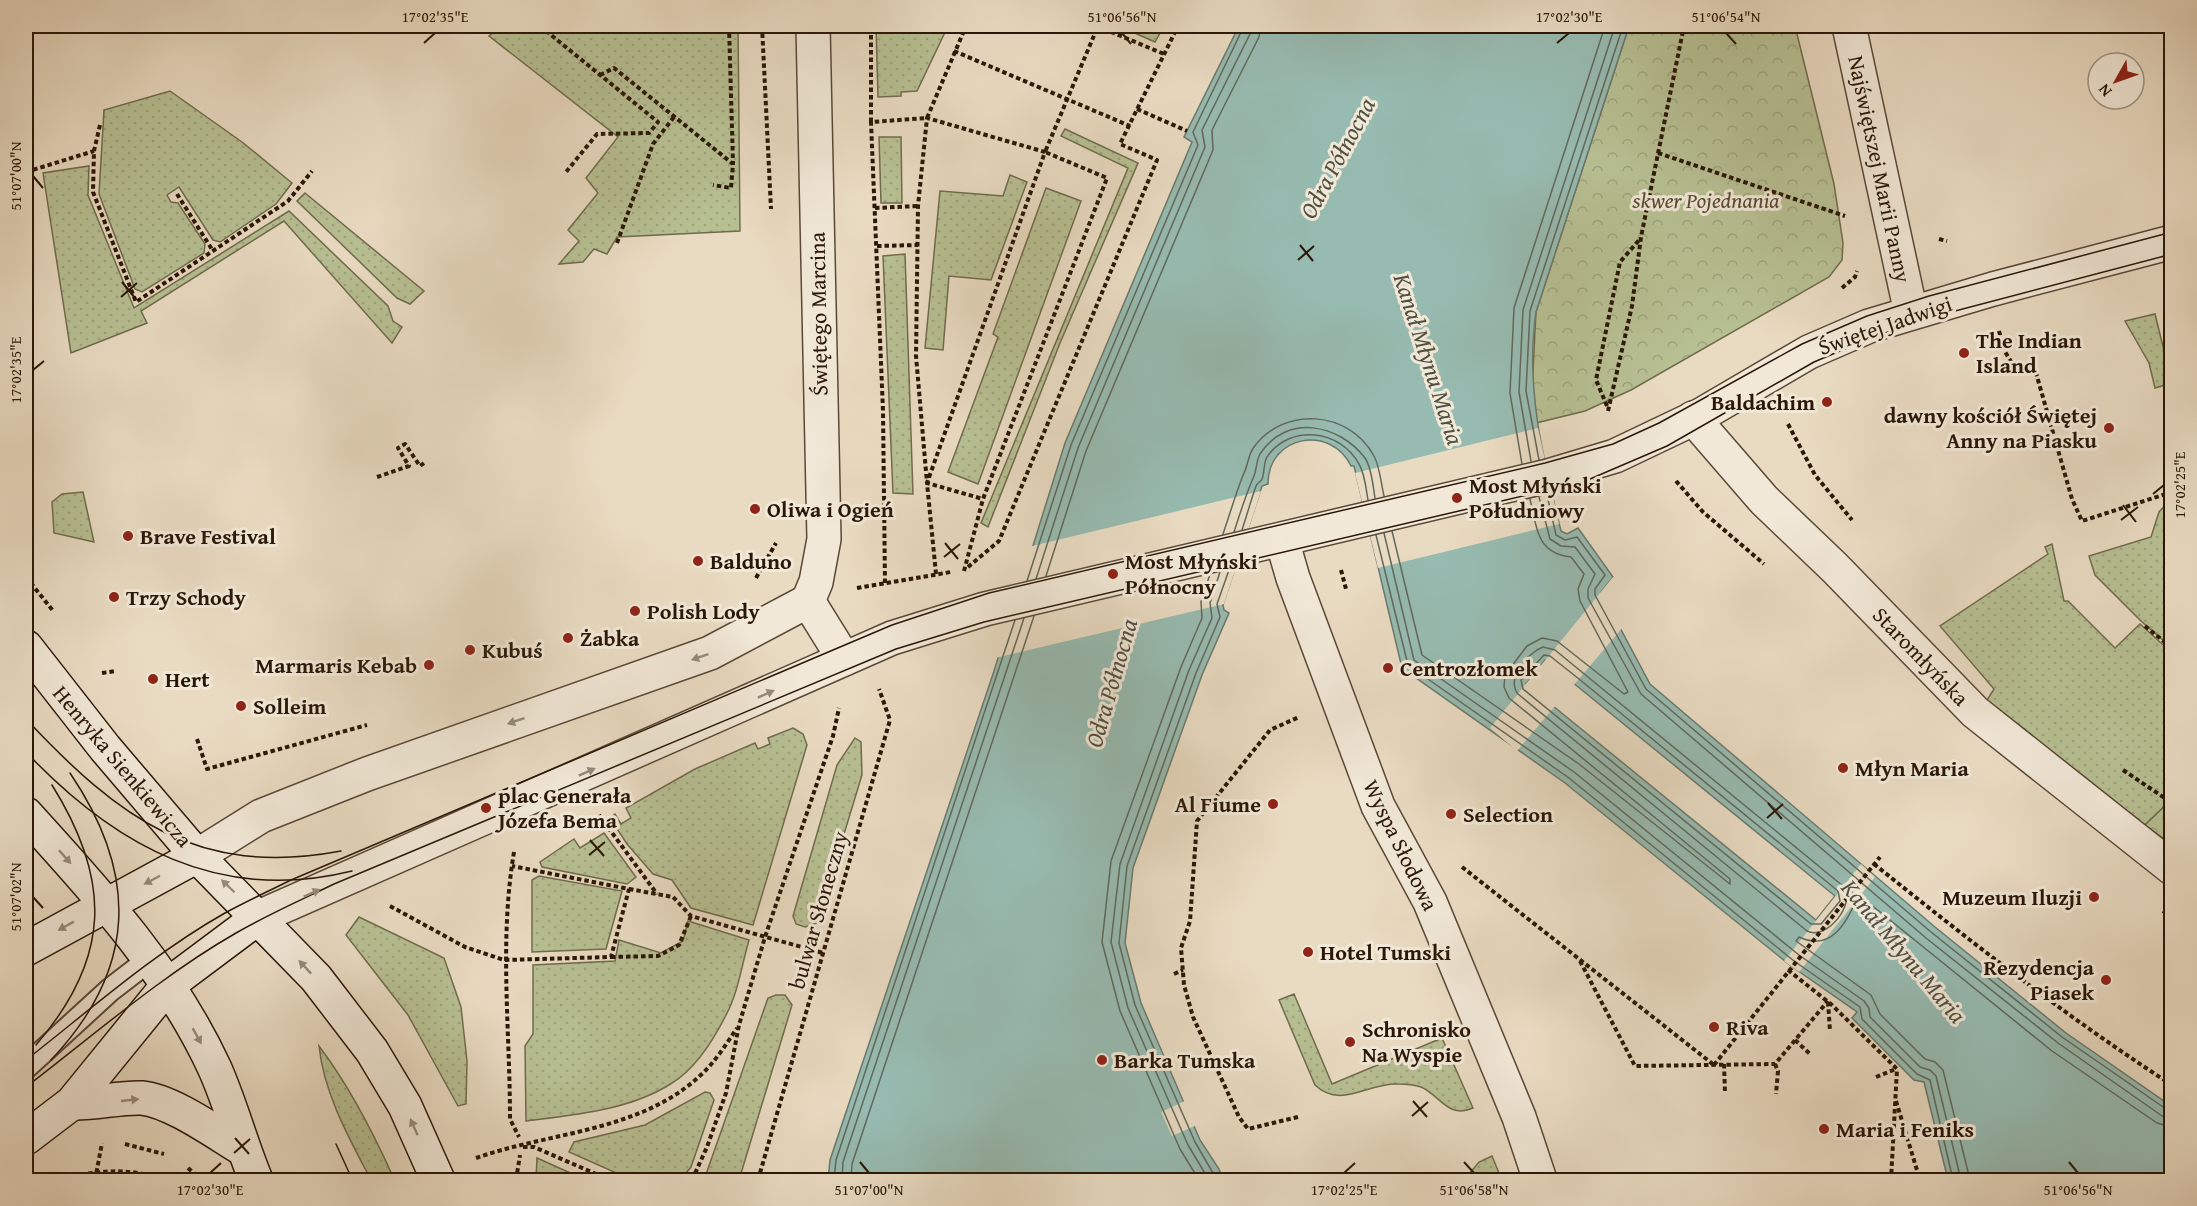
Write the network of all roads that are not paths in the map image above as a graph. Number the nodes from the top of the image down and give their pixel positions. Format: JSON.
{"nodes":[{"id":1,"x":813,"y":26,"type":"edge"},
{"id":2,"x":1849,"y":26,"type":"edge"},
{"id":3,"x":2172,"y":242,"type":"edge"},
{"id":4,"x":1911,"y":313,"type":"junction"},
{"id":5,"x":1693,"y":418,"type":"junction"},
{"id":6,"x":1282,"y":540,"type":"junction"},
{"id":7,"x":812,"y":591,"type":"junction"},
{"id":8,"x":26,"y":647,"type":"edge"},
{"id":9,"x":854,"y":655,"type":"junction"},
{"id":10,"x":26,"y":814,"type":"edge"},
{"id":11,"x":197,"y":856,"type":"junction"},
{"id":12,"x":2172,"y":868,"type":"edge"},
{"id":13,"x":107,"y":903,"type":"junction"},
{"id":14,"x":259,"y":917,"type":"junction"},
{"id":15,"x":26,"y":949,"type":"edge"},
{"id":16,"x":159,"y":972,"type":"junction"},
{"id":17,"x":26,"y":1067,"type":"edge"},
{"id":18,"x":72,"y":1103,"type":"junction"},
{"id":19,"x":26,"y":1138,"type":"edge"},
{"id":20,"x":243,"y":1149,"type":"junction"},
{"id":21,"x":256,"y":1180,"type":"edge"},
{"id":22,"x":438,"y":1180,"type":"edge"},
{"id":23,"x":1540,"y":1180,"type":"edge"}],
"edges":[{"from":1,"to":7,"type":"street","name":"Świętego Marcina"},
{"from":2,"to":4,"type":"street","name":"Najświętszej Marii Panny"},
{"from":3,"to":4,"type":"street","name":"Świętej Jadwigi"},
{"from":4,"to":5,"type":"street","name":"Świętej Jadwigi"},
{"from":5,"to":6,"type":"street","name":"Świętej Jadwigi"},
{"from":5,"to":12,"type":"street","name":"Staromłyńska"},
{"from":6,"to":9,"type":"street"},
{"from":6,"to":23,"type":"street","name":"Wyspa Słodowa"},
{"from":7,"to":9,"type":"street"},
{"from":7,"to":11,"type":"street","one_way":true},
{"from":8,"to":11,"type":"street","name":"Henryka Sienkiewicza"},
{"from":14,"to":9,"type":"street","one_way":true},
{"from":10,"to":13,"type":"street","one_way":true},
{"from":11,"to":13,"type":"street","one_way":true},
{"from":14,"to":11,"type":"street","name":"Henryka Sienkiewicza","one_way":true},
{"from":13,"to":15,"type":"street","one_way":true},
{"from":13,"to":16,"type":"street"},
{"from":14,"to":16,"type":"street"},
{"from":22,"to":14,"type":"street","name":"Henryka Sienkiewicza","one_way":true},
{"from":16,"to":17,"type":"lane"},
{"from":16,"to":18,"type":"street"},
{"from":16,"to":20,"type":"street","one_way":true},
{"from":18,"to":19,"type":"street"},
{"from":18,"to":20,"type":"street","one_way":true},
{"from":20,"to":21,"type":"street"}]}
